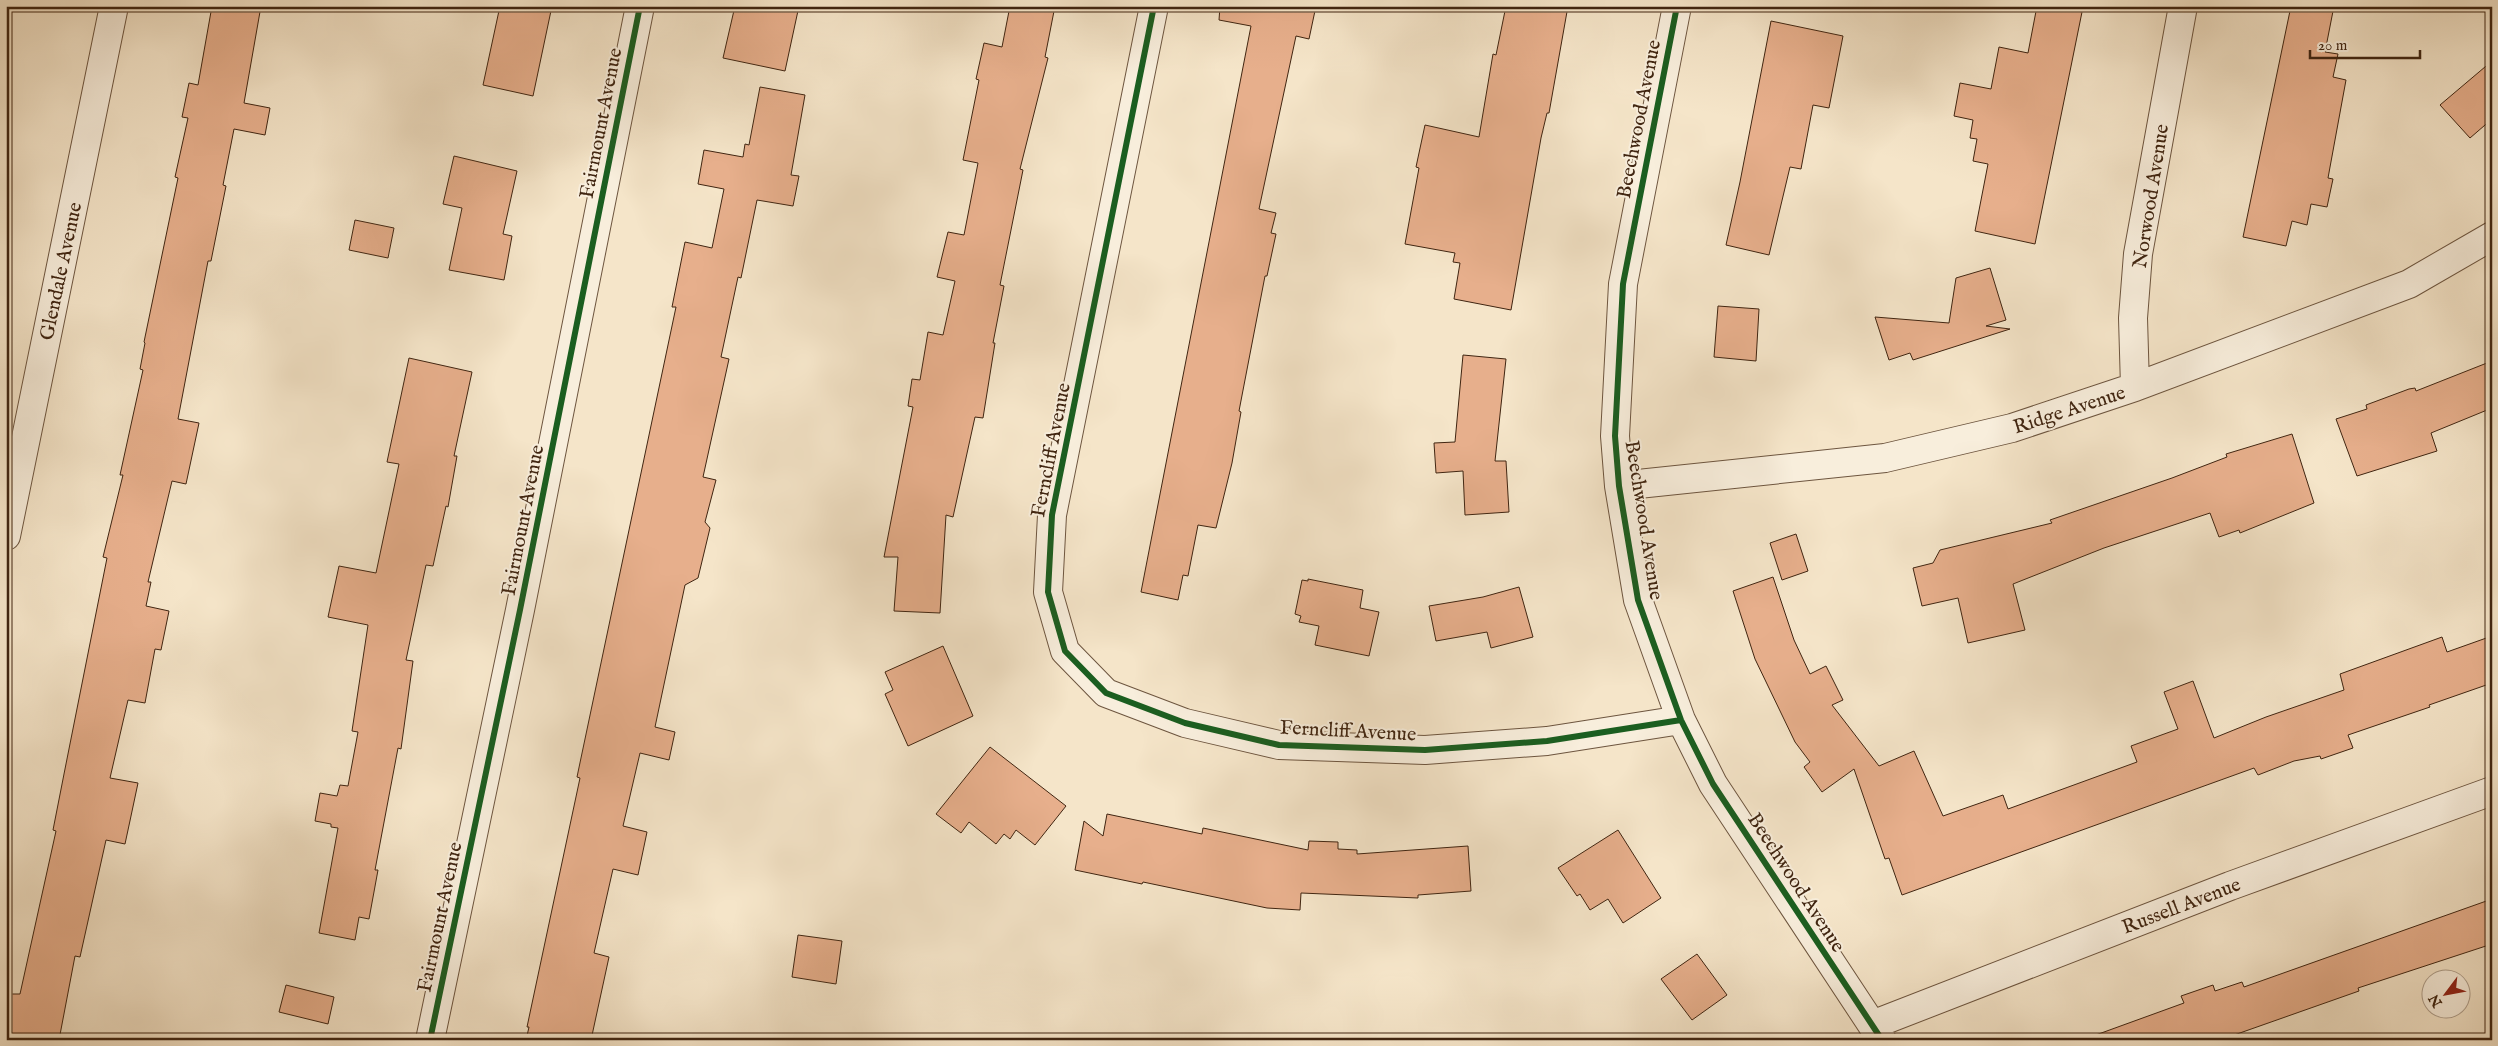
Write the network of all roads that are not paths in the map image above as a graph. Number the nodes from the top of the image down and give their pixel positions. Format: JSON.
{"nodes":[{"id":1,"x":114,"y":6,"type":"edge"},
{"id":2,"x":640,"y":6,"type":"edge"},
{"id":3,"x":1154,"y":6,"type":"edge"},
{"id":4,"x":1677,"y":6,"type":"edge"},
{"id":5,"x":2183,"y":6,"type":"edge"},
{"id":6,"x":2492,"y":236,"type":"edge"},
{"id":7,"x":2135,"y":387,"type":"junction"},
{"id":8,"x":1619,"y":486,"type":"junction"},
{"id":9,"x":6,"y":536,"type":"edge"},
{"id":10,"x":1681,"y":720,"type":"junction"},
{"id":11,"x":2492,"y":791,"type":"edge"},
{"id":12,"x":1877,"y":1033,"type":"edge"},
{"id":13,"x":430,"y":1040,"type":"edge"}],
"edges":[{"from":1,"to":9,"type":"street","name":"Glendale Avenue"},
{"from":2,"to":13,"type":"street","name":"Fairmount Avenue"},
{"from":3,"to":10,"type":"street","name":"Ferncliff Avenue"},
{"from":4,"to":8,"type":"street","name":"Beechwood Avenue"},
{"from":5,"to":7,"type":"street","name":"Norwood Avenue"},
{"from":6,"to":7,"type":"street","name":"Ridge Avenue"},
{"from":7,"to":8,"type":"street","name":"Ridge Avenue"},
{"from":8,"to":10,"type":"street","name":"Beechwood Avenue"},
{"from":10,"to":12,"type":"street","name":"Beechwood Avenue"},
{"from":11,"to":12,"type":"street","name":"Russell Avenue"}]}
